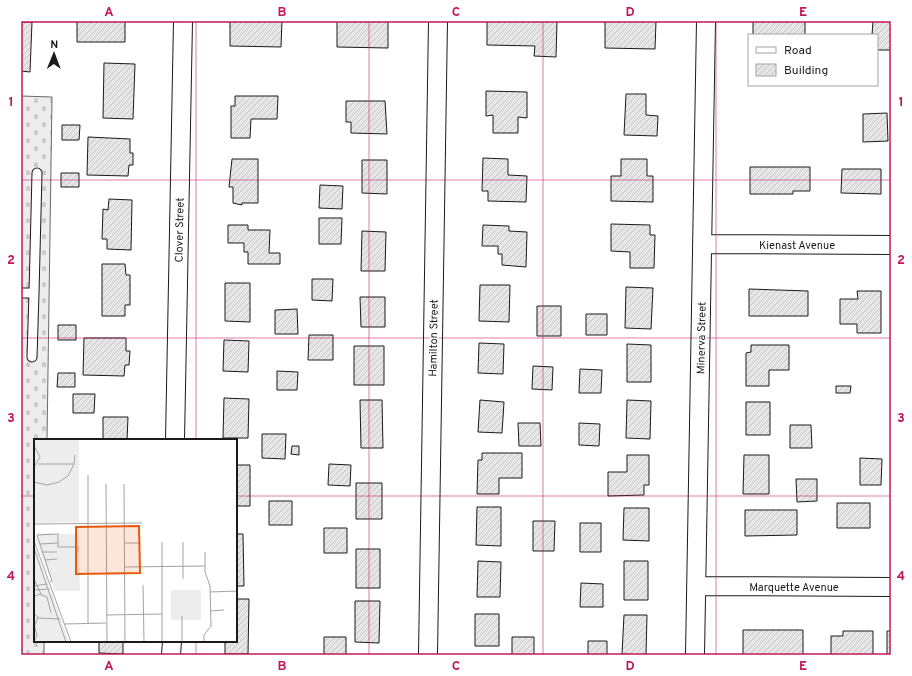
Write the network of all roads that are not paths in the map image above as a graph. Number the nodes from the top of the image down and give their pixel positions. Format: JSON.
{"nodes":[{"id":1,"x":183,"y":21,"type":"edge"},
{"id":2,"x":438,"y":21,"type":"edge"},
{"id":3,"x":706,"y":21,"type":"edge"},
{"id":4,"x":37,"y":173,"type":"dead end"},
{"id":5,"x":702,"y":244,"type":"junction"},
{"id":6,"x":891,"y":245,"type":"edge"},
{"id":7,"x":21,"y":293,"type":"edge"},
{"id":8,"x":34,"y":293,"type":"junction"},
{"id":9,"x":32,"y":356,"type":"dead end"},
{"id":10,"x":175,"y":439,"type":"edge"},
{"id":11,"x":696,"y":586,"type":"junction"},
{"id":12,"x":891,"y":587,"type":"edge"},
{"id":13,"x":172,"y":642,"type":"edge"},
{"id":14,"x":171,"y":655,"type":"edge"},
{"id":15,"x":428,"y":655,"type":"edge"},
{"id":16,"x":695,"y":655,"type":"edge"}],
"edges":[{"from":1,"to":10,"type":"street","name":"Clover Street"},
{"from":2,"to":15,"type":"street","name":"Hamilton Street"},
{"from":3,"to":5,"type":"street","name":"Minerva Street"},
{"from":4,"to":8,"type":"lane"},
{"from":5,"to":6,"type":"street","name":"Kienast Avenue"},
{"from":5,"to":11,"type":"street","name":"Minerva Street"},
{"from":7,"to":8,"type":"lane"},
{"from":8,"to":9,"type":"lane"},
{"from":11,"to":12,"type":"street","name":"Marquette Avenue"},
{"from":11,"to":16,"type":"street","name":"Minerva Street"},
{"from":13,"to":14,"type":"street"}]}
